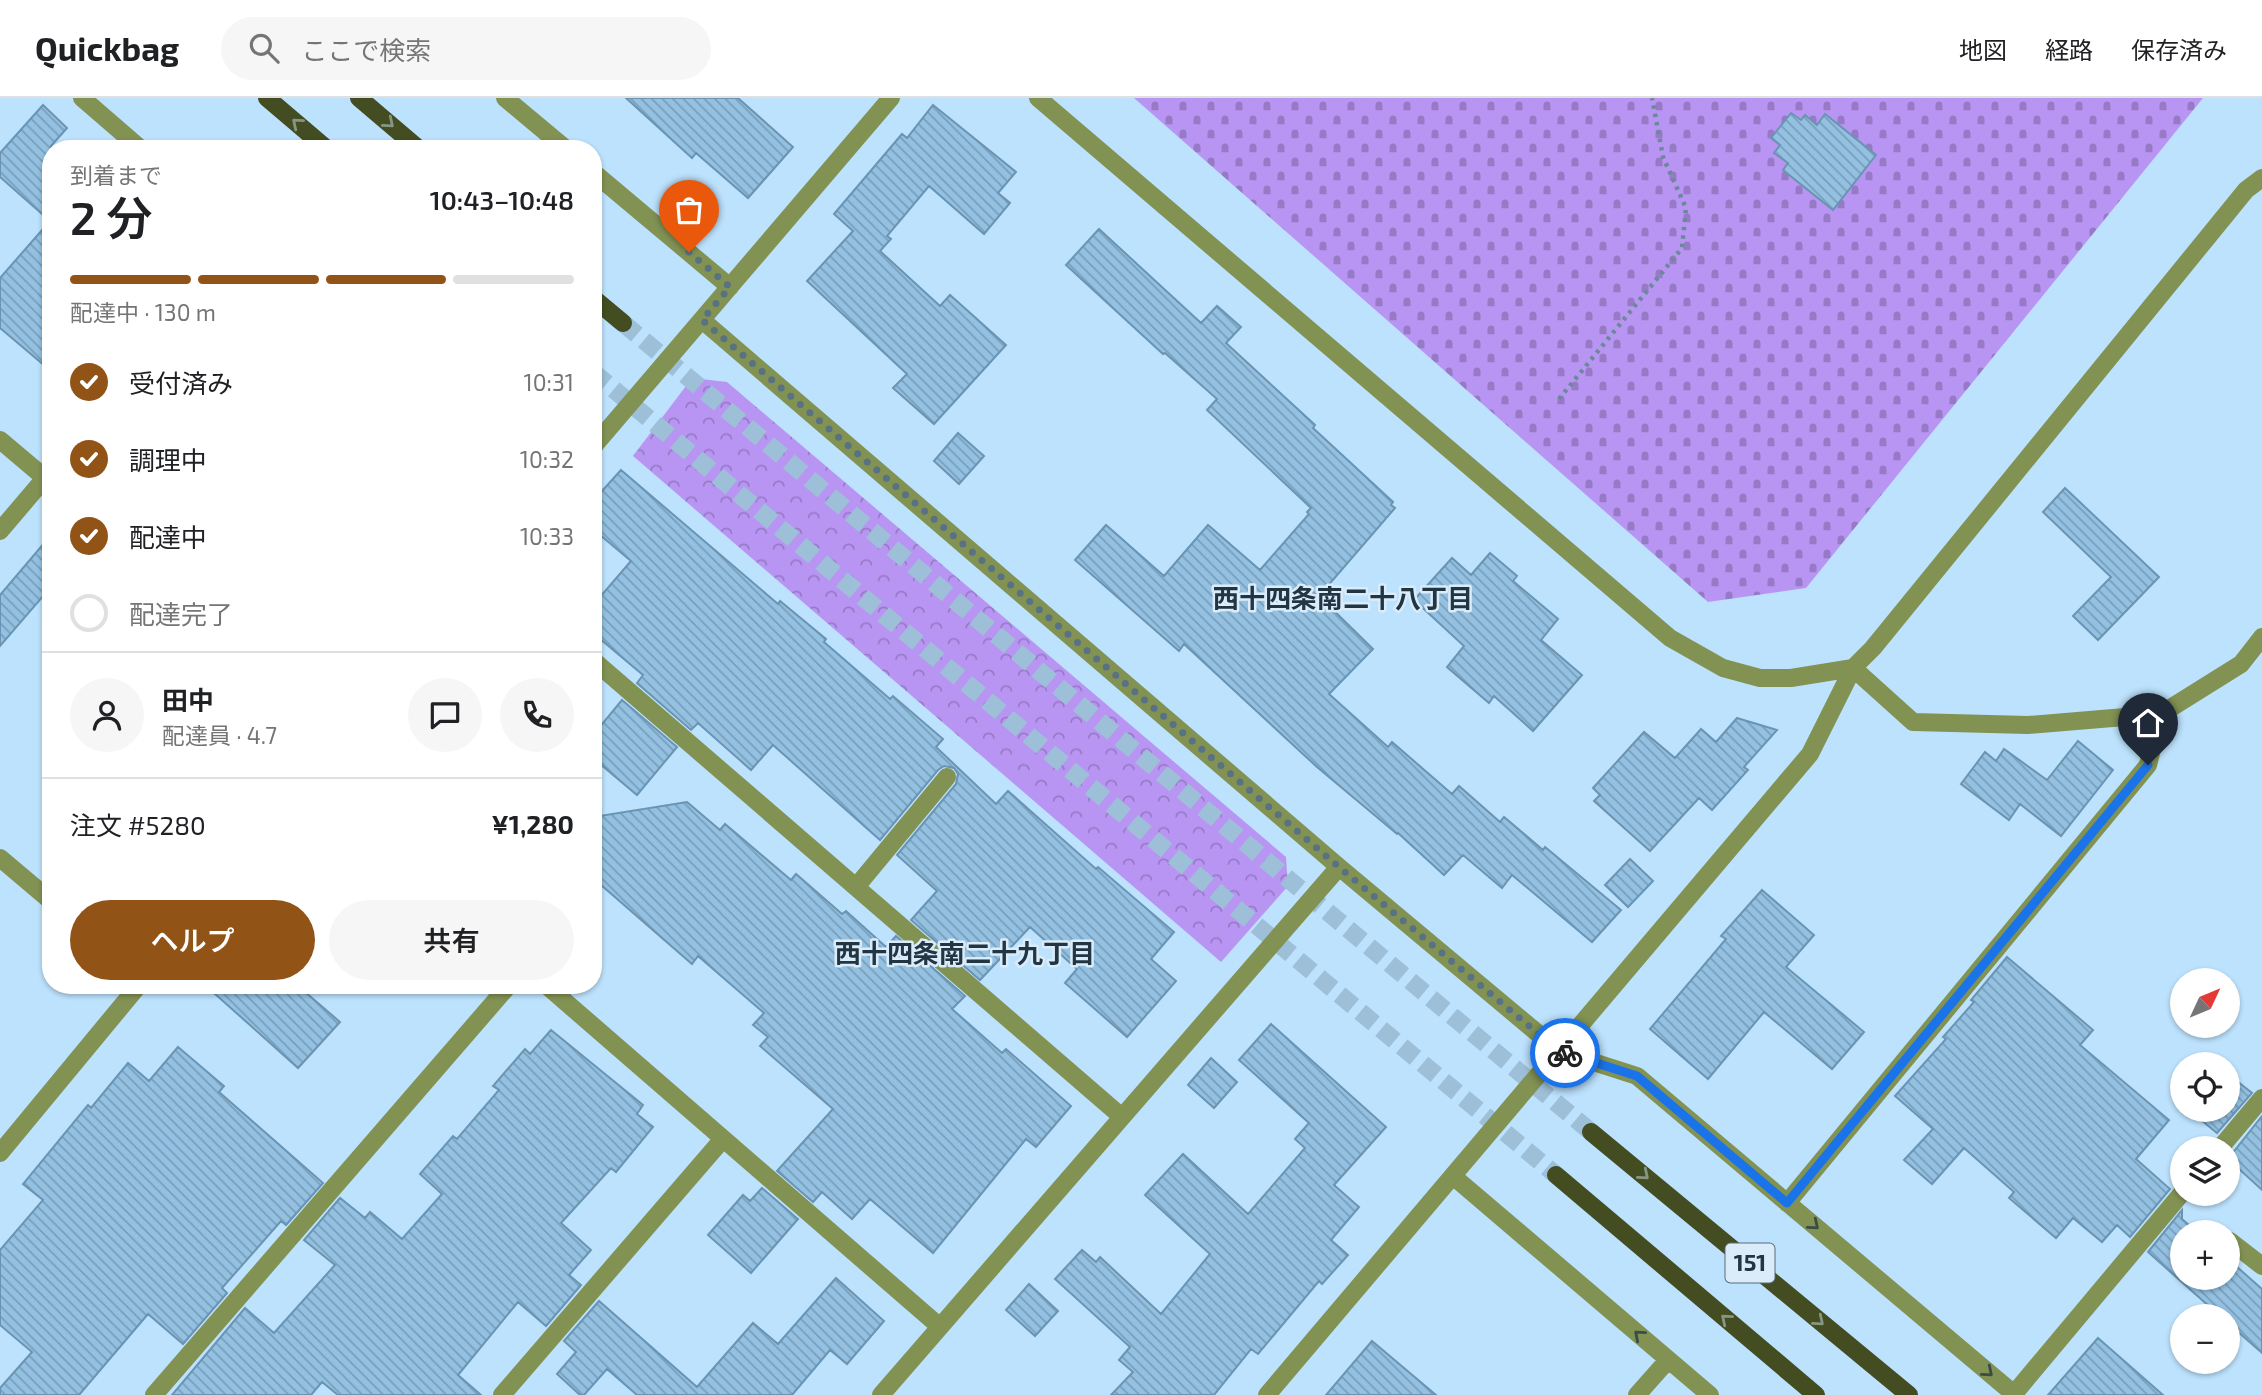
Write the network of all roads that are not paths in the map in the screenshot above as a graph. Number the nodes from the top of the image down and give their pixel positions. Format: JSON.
{"nodes":[{"id":1,"x":82,"y":98,"type":"edge"},
{"id":2,"x":267,"y":98,"type":"edge"},
{"id":3,"x":359,"y":98,"type":"edge"},
{"id":4,"x":505,"y":98,"type":"edge"},
{"id":5,"x":891,"y":98,"type":"edge"},
{"id":6,"x":1038,"y":98,"type":"edge"},
{"id":7,"x":131,"y":140,"type":"edge"},
{"id":8,"x":316,"y":140,"type":"edge"},
{"id":9,"x":408,"y":140,"type":"edge"},
{"id":10,"x":555,"y":140,"type":"edge"},
{"id":11,"x":2262,"y":178,"type":"edge"},
{"id":12,"x":602,"y":180,"type":"edge"},
{"id":13,"x":730,"y":287,"type":"junction"},
{"id":14,"x":602,"y":306,"type":"edge"},
{"id":15,"x":702,"y":320,"type":"junction"},
{"id":16,"x":622,"y":323,"type":"tunnel mouth"},
{"id":17,"x":602,"y":437,"type":"edge"},
{"id":18,"x":0,"y":440,"type":"edge"},
{"id":19,"x":42,"y":475,"type":"edge"},
{"id":20,"x":42,"y":486,"type":"edge"},
{"id":21,"x":0,"y":531,"type":"edge"},
{"id":22,"x":2262,"y":637,"type":"edge"},
{"id":23,"x":602,"y":668,"type":"edge"},
{"id":24,"x":1853,"y":668,"type":"junction"},
{"id":25,"x":2161,"y":714,"type":"junction"},
{"id":26,"x":947,"y":777,"type":"dead end"},
{"id":27,"x":0,"y":858,"type":"edge"},
{"id":28,"x":1339,"y":867,"type":"junction"},
{"id":29,"x":856,"y":887,"type":"junction"},
{"id":30,"x":42,"y":893,"type":"edge"},
{"id":31,"x":132,"y":994,"type":"edge"},
{"id":32,"x":501,"y":994,"type":"edge"},
{"id":33,"x":556,"y":994,"type":"edge"},
{"id":34,"x":1559,"y":1051,"type":"junction"},
{"id":35,"x":2262,"y":1098,"type":"edge"},
{"id":36,"x":1122,"y":1117,"type":"junction"},
{"id":37,"x":1591,"y":1132,"type":"tunnel mouth"},
{"id":38,"x":2230,"y":1136,"type":"edge"},
{"id":39,"x":722,"y":1140,"type":"junction"},
{"id":40,"x":0,"y":1153,"type":"edge"},
{"id":41,"x":1556,"y":1175,"type":"tunnel mouth"},
{"id":42,"x":1454,"y":1177,"type":"junction"},
{"id":43,"x":1787,"y":1203,"type":"junction"},
{"id":44,"x":2171,"y":1206,"type":"edge"},
{"id":45,"x":2240,"y":1249,"type":"edge"},
{"id":46,"x":2262,"y":1266,"type":"edge"},
{"id":47,"x":939,"y":1326,"type":"junction"},
{"id":48,"x":1668,"y":1360,"type":"junction"},
{"id":49,"x":2013,"y":1394,"type":"edge"},
{"id":50,"x":154,"y":1395,"type":"edge"},
{"id":51,"x":502,"y":1395,"type":"edge"},
{"id":52,"x":881,"y":1395,"type":"edge"},
{"id":53,"x":1267,"y":1395,"type":"edge"},
{"id":54,"x":1637,"y":1395,"type":"edge"},
{"id":55,"x":1710,"y":1395,"type":"edge"},
{"id":56,"x":1816,"y":1395,"type":"edge"},
{"id":57,"x":1909,"y":1395,"type":"edge"}],
"edges":[{"from":1,"to":7,"type":"street"},
{"from":8,"to":2,"type":"main road","one_way":true},
{"from":3,"to":9,"type":"main road","one_way":true},
{"from":4,"to":10,"type":"street"},
{"from":5,"to":13,"type":"street"},
{"from":6,"to":24,"type":"street"},
{"from":11,"to":24,"type":"street"},
{"from":12,"to":13,"type":"street"},
{"from":13,"to":15,"type":"street"},
{"from":14,"to":16,"type":"main road"},
{"from":15,"to":17,"type":"street"},
{"from":15,"to":28,"type":"street"},
{"from":18,"to":19,"type":"street"},
{"from":20,"to":21,"type":"street"},
{"from":22,"to":25,"type":"street"},
{"from":23,"to":29,"type":"street"},
{"from":24,"to":25,"type":"street"},
{"from":24,"to":34,"type":"street"},
{"from":25,"to":43,"type":"street"},
{"from":26,"to":29,"type":"street"},
{"from":27,"to":30,"type":"street"},
{"from":28,"to":34,"type":"street"},
{"from":28,"to":36,"type":"street"},
{"from":29,"to":36,"type":"street"},
{"from":31,"to":40,"type":"street"},
{"from":32,"to":50,"type":"street"},
{"from":33,"to":39,"type":"street"},
{"from":34,"to":42,"type":"street"},
{"from":34,"to":43,"type":"street"},
{"from":35,"to":38,"type":"street"},
{"from":36,"to":47,"type":"street"},
{"from":37,"to":57,"type":"main road","number":"151","one_way":true},
{"from":39,"to":47,"type":"street"},
{"from":39,"to":51,"type":"street"},
{"from":56,"to":41,"type":"main road","number":"151","one_way":true},
{"from":48,"to":42,"type":"street","one_way":true},
{"from":42,"to":53,"type":"street"},
{"from":43,"to":49,"type":"street","one_way":true},
{"from":44,"to":49,"type":"street"},
{"from":45,"to":46,"type":"street"},
{"from":47,"to":52,"type":"street"},
{"from":48,"to":54,"type":"street"},
{"from":48,"to":55,"type":"street"}]}
